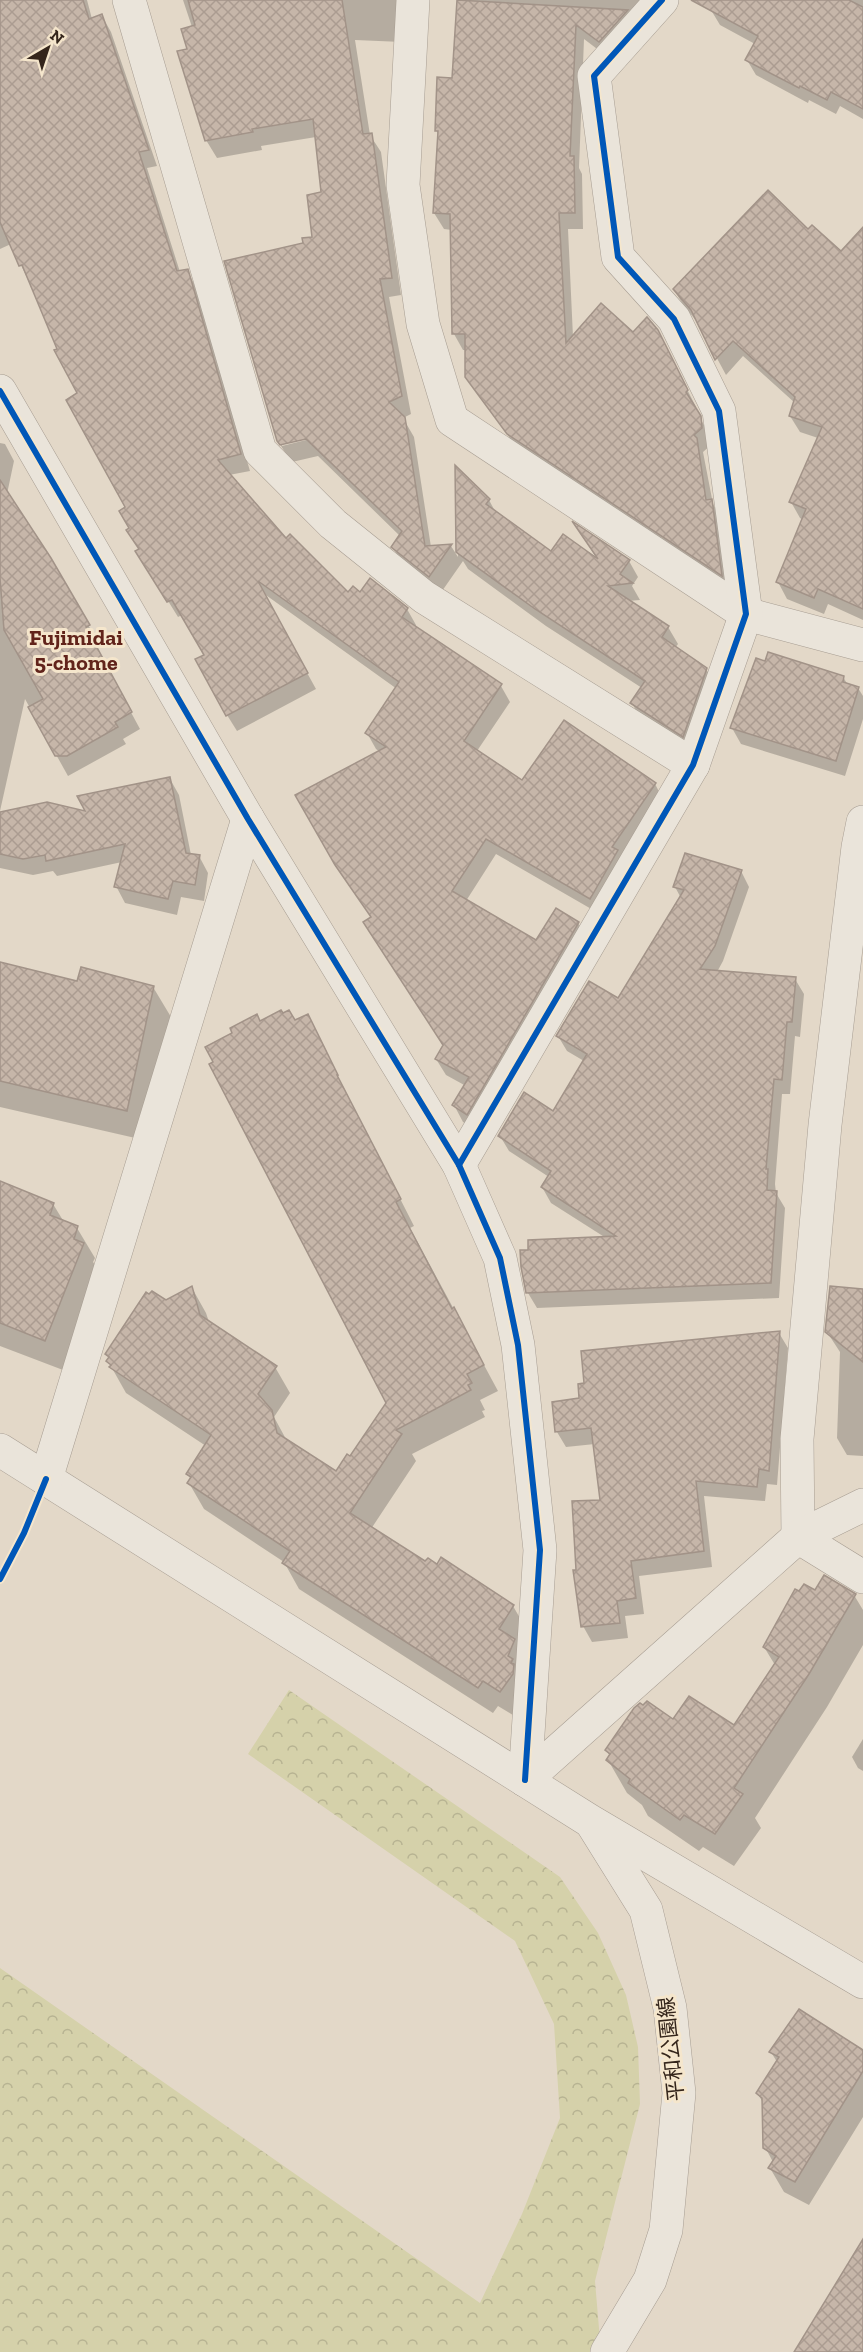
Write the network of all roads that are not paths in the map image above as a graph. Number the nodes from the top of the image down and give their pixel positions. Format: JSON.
{"nodes":[{"id":1,"x":129,"y":0,"type":"edge"},
{"id":2,"x":413,"y":0,"type":"edge"},
{"id":3,"x":662,"y":0,"type":"edge"},
{"id":4,"x":0,"y":391,"type":"edge"},
{"id":5,"x":746,"y":614,"type":"junction"},
{"id":6,"x":863,"y":645,"type":"edge"},
{"id":7,"x":693,"y":765,"type":"junction"},
{"id":8,"x":248,"y":819,"type":"junction"},
{"id":9,"x":863,"y":822,"type":"edge"},
{"id":10,"x":459,"y":1165,"type":"junction"},
{"id":11,"x":0,"y":1450,"type":"edge"},
{"id":12,"x":46,"y":1479,"type":"junction"},
{"id":13,"x":863,"y":1505,"type":"edge"},
{"id":14,"x":798,"y":1537,"type":"junction"},
{"id":15,"x":863,"y":1577,"type":"edge"},
{"id":16,"x":525,"y":1780,"type":"junction"},
{"id":17,"x":590,"y":1821,"type":"junction"},
{"id":18,"x":863,"y":1982,"type":"edge"},
{"id":19,"x":608,"y":2352,"type":"edge"}],
"edges":[{"from":1,"to":7,"type":"street"},
{"from":2,"to":5,"type":"street"},
{"from":3,"to":5,"type":"street"},
{"from":4,"to":8,"type":"street"},
{"from":5,"to":6,"type":"street"},
{"from":5,"to":7,"type":"street"},
{"from":7,"to":10,"type":"street"},
{"from":8,"to":10,"type":"street"},
{"from":8,"to":12,"type":"street"},
{"from":9,"to":14,"type":"street"},
{"from":10,"to":16,"type":"street"},
{"from":11,"to":12,"type":"street"},
{"from":12,"to":16,"type":"street"},
{"from":13,"to":14,"type":"street"},
{"from":14,"to":15,"type":"street"},
{"from":14,"to":16,"type":"street"},
{"from":16,"to":17,"type":"street"},
{"from":17,"to":18,"type":"street"},
{"from":17,"to":19,"type":"street","name":"平和公園線"}]}
